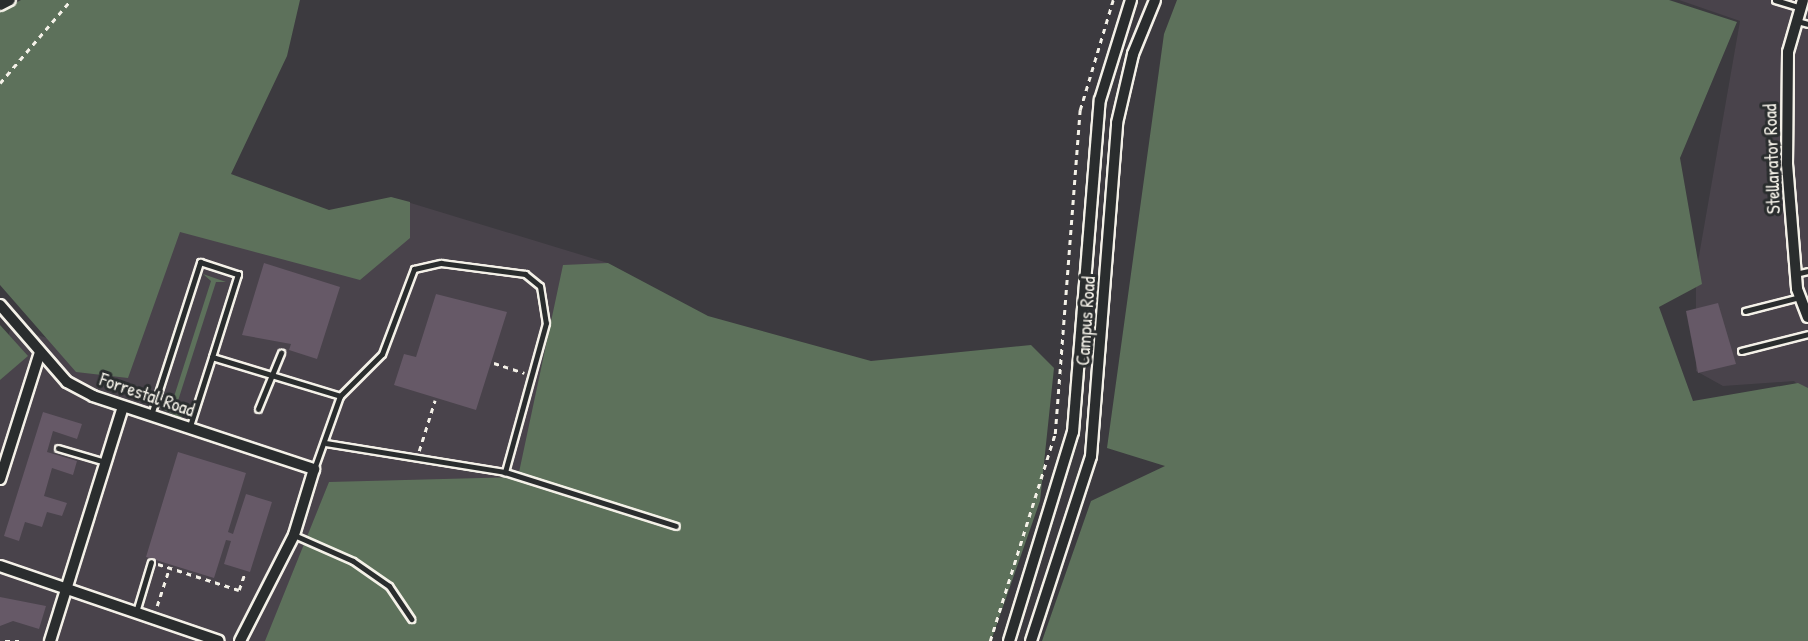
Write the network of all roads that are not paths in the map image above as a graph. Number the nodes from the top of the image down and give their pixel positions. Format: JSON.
{"nodes":[{"id":1,"x":10,"y":0,"type":"edge"},
{"id":2,"x":1131,"y":0,"type":"edge"},
{"id":3,"x":1155,"y":0,"type":"edge"},
{"id":4,"x":1775,"y":0,"type":"edge"},
{"id":5,"x":1802,"y":4,"type":"edge"},
{"id":6,"x":0,"y":5,"type":"edge"},
{"id":7,"x":1802,"y":23,"type":"edge"},
{"id":8,"x":1808,"y":271,"type":"edge"},
{"id":9,"x":1795,"y":274,"type":"junction"},
{"id":10,"x":1800,"y":297,"type":"junction"},
{"id":11,"x":0,"y":305,"type":"edge"},
{"id":12,"x":1745,"y":312,"type":"dead end"},
{"id":13,"x":1808,"y":317,"type":"edge"},
{"id":14,"x":1808,"y":334,"type":"edge"},
{"id":15,"x":1741,"y":351,"type":"dead end"},
{"id":16,"x":40,"y":352,"type":"junction"},
{"id":17,"x":281,"y":353,"type":"dead end"},
{"id":18,"x":212,"y":357,"type":"junction"},
{"id":19,"x":272,"y":375,"type":"junction"},
{"id":20,"x":340,"y":396,"type":"junction"},
{"id":21,"x":124,"y":407,"type":"junction"},
{"id":22,"x":258,"y":410,"type":"dead end"},
{"id":23,"x":150,"y":416,"type":"junction"},
{"id":24,"x":189,"y":428,"type":"junction"},
{"id":25,"x":326,"y":443,"type":"junction"},
{"id":26,"x":58,"y":448,"type":"dead end"},
{"id":27,"x":106,"y":463,"type":"junction"},
{"id":28,"x":314,"y":468,"type":"junction"},
{"id":29,"x":505,"y":472,"type":"junction"},
{"id":30,"x":0,"y":479,"type":"edge"},
{"id":31,"x":676,"y":526,"type":"dead end"},
{"id":32,"x":294,"y":535,"type":"junction"},
{"id":33,"x":151,"y":562,"type":"road end"},
{"id":34,"x":0,"y":566,"type":"edge"},
{"id":35,"x":66,"y":588,"type":"junction"},
{"id":36,"x":136,"y":612,"type":"junction"},
{"id":37,"x":411,"y":619,"type":"dead end"},
{"id":38,"x":50,"y":641,"type":"edge"},
{"id":39,"x":219,"y":641,"type":"edge"},
{"id":40,"x":240,"y":641,"type":"edge"},
{"id":41,"x":1009,"y":641,"type":"edge"},
{"id":42,"x":1031,"y":641,"type":"edge"}],
"edges":[{"from":1,"to":6,"type":"street"},
{"from":2,"to":41,"type":"street","name":"Campus Road"},
{"from":3,"to":42,"type":"street","name":"Campus Road"},
{"from":4,"to":5,"type":"lane"},
{"from":5,"to":7,"type":"street","name":"Stellarator Road"},
{"from":7,"to":9,"type":"street","name":"Stellarator Road"},
{"from":8,"to":9,"type":"lane"},
{"from":9,"to":10,"type":"street","name":"Stellarator Road"},
{"from":10,"to":12,"type":"lane"},
{"from":10,"to":13,"type":"street","name":"Stellarator Road"},
{"from":11,"to":16,"type":"street","name":"Forrestal Road"},
{"from":14,"to":15,"type":"lane"},
{"from":16,"to":21,"type":"street","name":"Forrestal Road"},
{"from":16,"to":30,"type":"street"},
{"from":17,"to":19,"type":"lane"},
{"from":18,"to":19,"type":"lane"},
{"from":18,"to":23,"type":"lane"},
{"from":18,"to":24,"type":"lane"},
{"from":19,"to":20,"type":"lane"},
{"from":19,"to":22,"type":"lane"},
{"from":20,"to":25,"type":"lane"},
{"from":20,"to":29,"type":"lane"},
{"from":21,"to":23,"type":"street","name":"Forrestal Road"},
{"from":21,"to":27,"type":"street"},
{"from":23,"to":24,"type":"street","name":"Forrestal Road"},
{"from":24,"to":28,"type":"street","name":"Forrestal Road"},
{"from":25,"to":28,"type":"lane"},
{"from":25,"to":29,"type":"lane"},
{"from":26,"to":27,"type":"lane"},
{"from":27,"to":35,"type":"street"},
{"from":28,"to":32,"type":"street"},
{"from":29,"to":31,"type":"lane"},
{"from":32,"to":37,"type":"lane"},
{"from":32,"to":40,"type":"street"},
{"from":33,"to":36,"type":"lane"},
{"from":34,"to":35,"type":"street"},
{"from":35,"to":36,"type":"street"},
{"from":35,"to":38,"type":"street"},
{"from":36,"to":39,"type":"street"}]}
